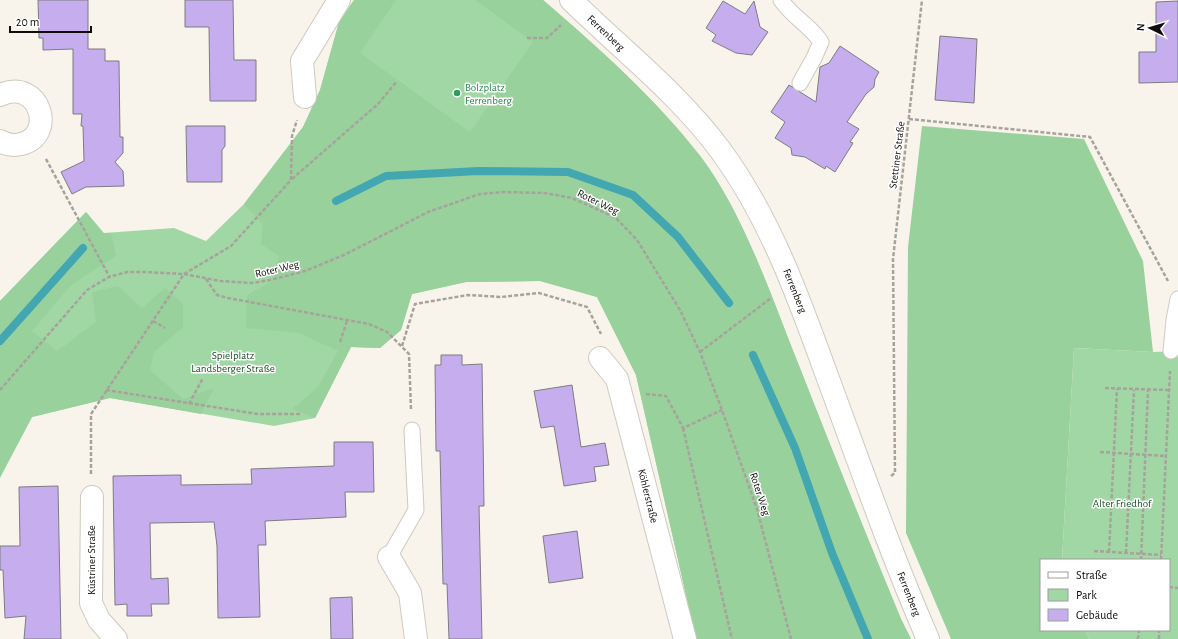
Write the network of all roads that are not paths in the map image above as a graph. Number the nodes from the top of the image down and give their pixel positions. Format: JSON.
{"nodes":[{"id":1,"x":339,"y":0,"type":"edge"},
{"id":2,"x":781,"y":0,"type":"edge"},
{"id":3,"x":575,"y":4,"type":"edge"},
{"id":4,"x":800,"y":83,"type":"dead end"},
{"id":5,"x":0,"y":95,"type":"edge"},
{"id":6,"x":304,"y":97,"type":"road end"},
{"id":7,"x":0,"y":141,"type":"edge"},
{"id":8,"x":1178,"y":299,"type":"edge"},
{"id":9,"x":1171,"y":350,"type":"road end"},
{"id":10,"x":600,"y":358,"type":"road end"},
{"id":11,"x":412,"y":430,"type":"road end"},
{"id":12,"x":92,"y":497,"type":"road end"},
{"id":13,"x":389,"y":557,"type":"joint"},
{"id":14,"x":116,"y":639,"type":"edge"},
{"id":15,"x":416,"y":639,"type":"edge"},
{"id":16,"x":685,"y":639,"type":"edge"},
{"id":17,"x":928,"y":639,"type":"edge"}],
"edges":[{"from":1,"to":6,"type":"street"},
{"from":2,"to":4,"type":"lane"},
{"from":3,"to":17,"type":"street","name":"Ferrenberg"},
{"from":5,"to":7,"type":"street"},
{"from":8,"to":9,"type":"lane"},
{"from":10,"to":16,"type":"street","name":"Köhlerstraße"},
{"from":11,"to":13,"type":"lane"},
{"from":12,"to":14,"type":"street","name":"Küstriner Straße"},
{"from":13,"to":15,"type":"street"}]}
